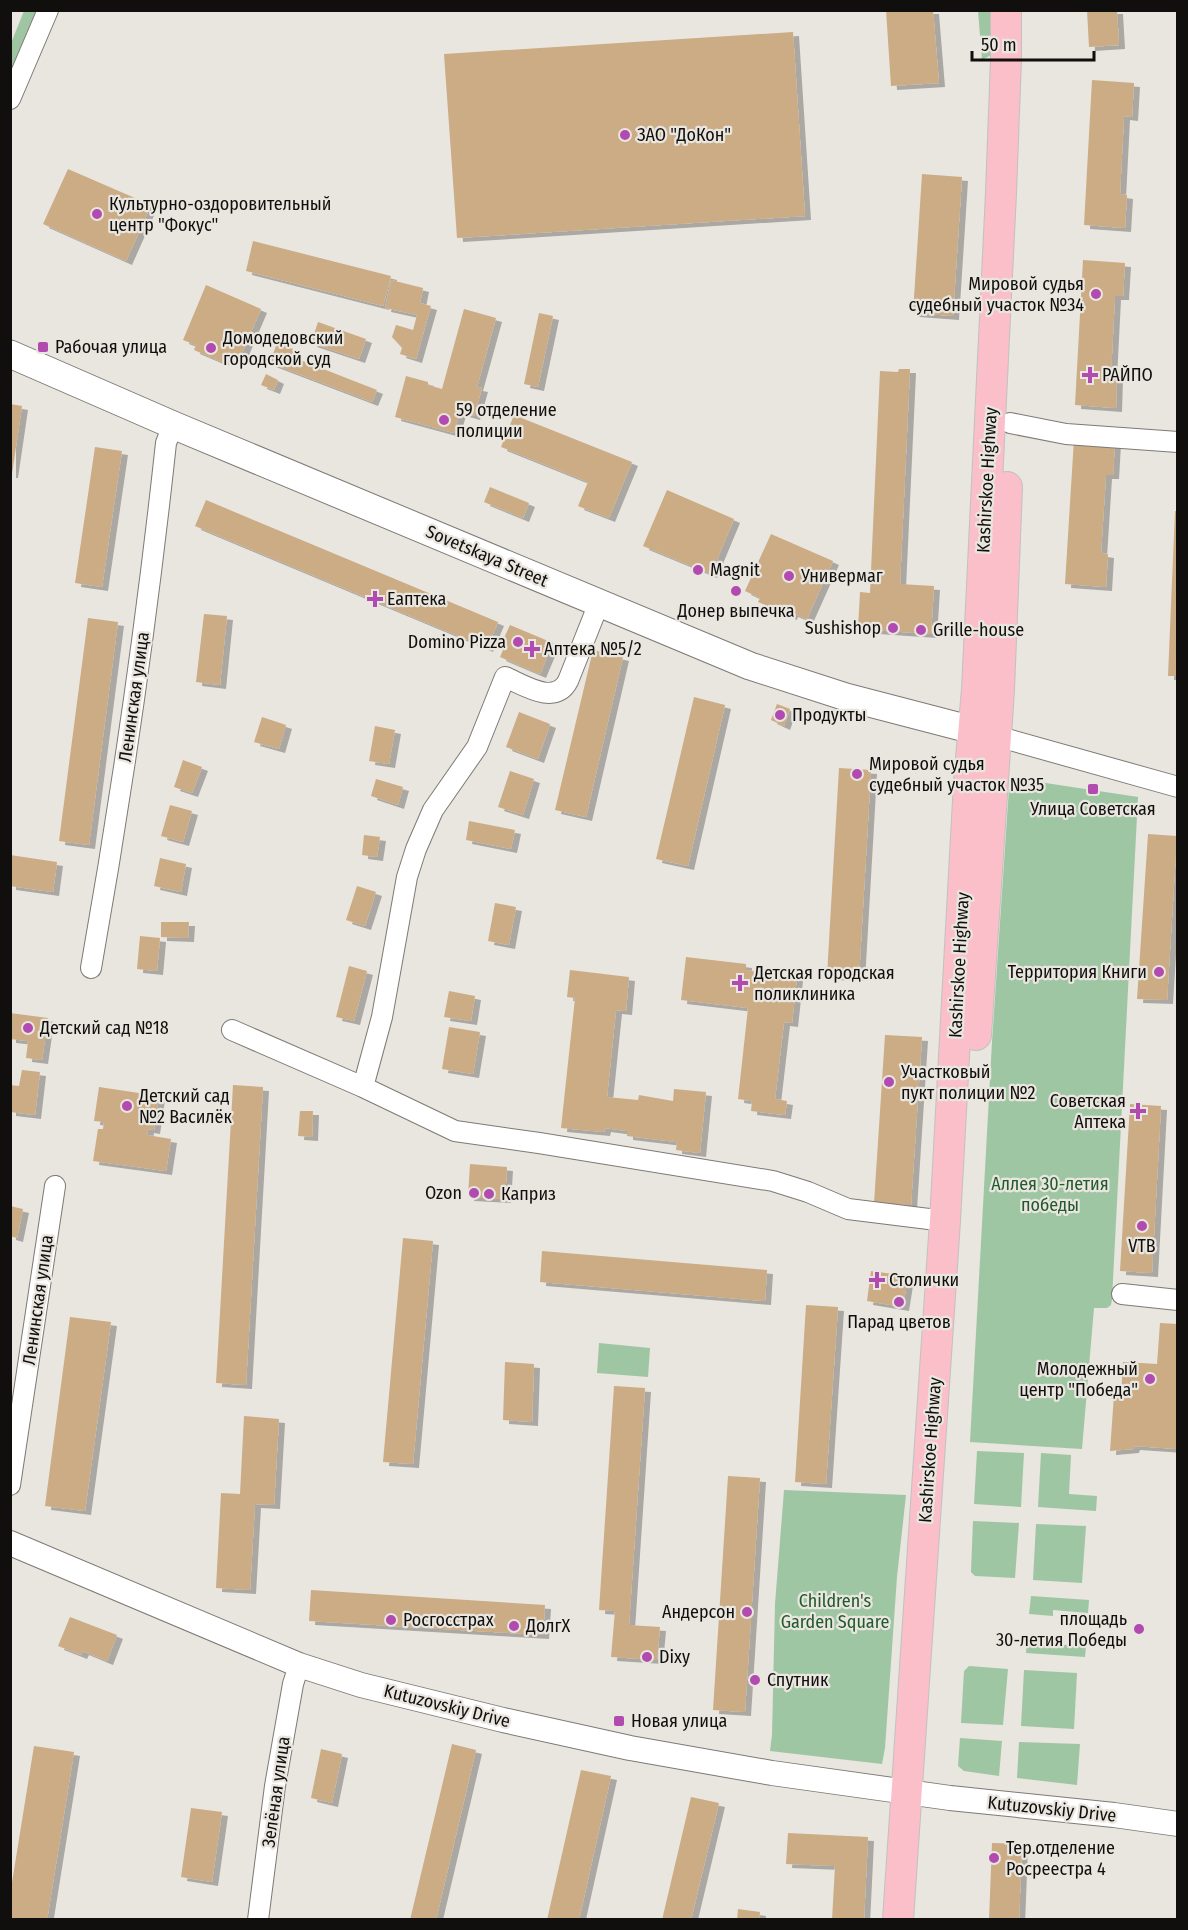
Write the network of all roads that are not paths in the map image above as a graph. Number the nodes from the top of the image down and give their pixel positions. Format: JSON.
{"nodes":[{"id":1,"x":48,"y":10,"type":"edge"},
{"id":2,"x":1006,"y":10,"type":"edge"},
{"id":3,"x":1024,"y":10,"type":"edge"},
{"id":4,"x":10,"y":99,"type":"edge"},
{"id":5,"x":10,"y":354,"type":"edge"},
{"id":6,"x":1010,"y":423,"type":"junction"},
{"id":7,"x":173,"y":425,"type":"junction"},
{"id":8,"x":1178,"y":442,"type":"edge"},
{"id":9,"x":599,"y":603,"type":"junction"},
{"id":10,"x":985,"y":733,"type":"junction"},
{"id":11,"x":1178,"y":787,"type":"edge"},
{"id":12,"x":92,"y":968,"type":"dead end"},
{"id":13,"x":232,"y":1030,"type":"dead end"},
{"id":14,"x":363,"y":1087,"type":"junction"},
{"id":15,"x":55,"y":1186,"type":"dead end"},
{"id":16,"x":945,"y":1221,"type":"junction"},
{"id":17,"x":1122,"y":1294,"type":"dead end"},
{"id":18,"x":1178,"y":1300,"type":"edge"},
{"id":19,"x":10,"y":1485,"type":"edge"},
{"id":20,"x":10,"y":1542,"type":"edge"},
{"id":21,"x":299,"y":1665,"type":"junction"},
{"id":22,"x":917,"y":1793,"type":"junction"},
{"id":23,"x":1178,"y":1824,"type":"edge"},
{"id":24,"x":258,"y":1920,"type":"edge"},
{"id":25,"x":898,"y":1920,"type":"edge"},
{"id":26,"x":919,"y":1920,"type":"edge"}],
"edges":[{"from":1,"to":4,"type":"street"},
{"from":2,"to":10,"type":"main road","name":"Kashirskoe Highway"},
{"from":3,"to":6,"type":"main road","name":"Kashirskoe Highway"},
{"from":5,"to":7,"type":"main road","name":"Sovetskaya Street"},
{"from":6,"to":8,"type":"street"},
{"from":6,"to":10,"type":"main road","name":"Kashirskoe Highway"},
{"from":7,"to":9,"type":"main road","name":"Sovetskaya Street"},
{"from":7,"to":12,"type":"street","name":"Ленинская улица"},
{"from":9,"to":10,"type":"main road","name":"Sovetskaya Street"},
{"from":9,"to":14,"type":"street"},
{"from":10,"to":11,"type":"street","name":"Sovetskaya Street"},
{"from":10,"to":16,"type":"main road","name":"Kashirskoe Highway"},
{"from":10,"to":22,"type":"main road","name":"Kashirskoe Highway"},
{"from":13,"to":14,"type":"street"},
{"from":14,"to":16,"type":"street"},
{"from":15,"to":19,"type":"street","name":"Ленинская улица"},
{"from":16,"to":22,"type":"main road","name":"Kashirskoe Highway"},
{"from":17,"to":18,"type":"street"},
{"from":20,"to":21,"type":"street","name":"Kutuzovskiy Drive"},
{"from":21,"to":22,"type":"street","name":"Kutuzovskiy Drive"},
{"from":21,"to":24,"type":"street","name":"Зелёная улица"},
{"from":22,"to":23,"type":"street","name":"Kutuzovskiy Drive"},
{"from":22,"to":25,"type":"main road","name":"Kashirskoe Highway"},
{"from":22,"to":26,"type":"main road","name":"Kashirskoe Highway"}]}
